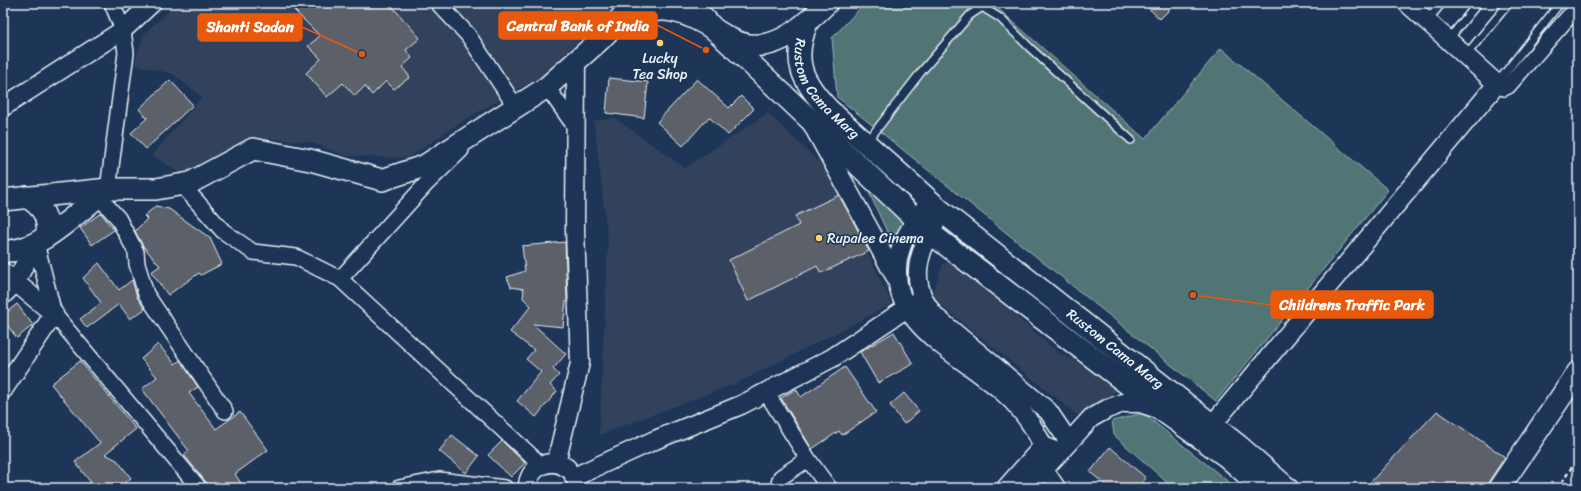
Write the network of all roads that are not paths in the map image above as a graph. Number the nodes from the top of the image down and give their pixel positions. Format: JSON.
{"nodes":[{"id":1,"x":112,"y":3,"type":"edge"},
{"id":2,"x":152,"y":3,"type":"edge"},
{"id":3,"x":438,"y":3,"type":"edge"},
{"id":4,"x":635,"y":3,"type":"edge"},
{"id":5,"x":694,"y":3,"type":"edge"},
{"id":6,"x":827,"y":3,"type":"edge"},
{"id":7,"x":1407,"y":3,"type":"edge"},
{"id":8,"x":1442,"y":3,"type":"edge"},
{"id":9,"x":1478,"y":3,"type":"edge"},
{"id":10,"x":1510,"y":3,"type":"edge"},
{"id":11,"x":1560,"y":3,"type":"edge"},
{"id":12,"x":1578,"y":6,"type":"edge"},
{"id":13,"x":619,"y":21,"type":"junction"},
{"id":14,"x":1427,"y":21,"type":"junction"},
{"id":15,"x":807,"y":23,"type":"junction"},
{"id":16,"x":712,"y":28,"type":"junction"},
{"id":17,"x":123,"y":30,"type":"junction"},
{"id":18,"x":1448,"y":40,"type":"junction"},
{"id":19,"x":1466,"y":55,"type":"junction"},
{"id":20,"x":576,"y":61,"type":"junction"},
{"id":21,"x":1497,"y":84,"type":"junction"},
{"id":22,"x":547,"y":86,"type":"junction"},
{"id":23,"x":3,"y":107,"type":"edge"},
{"id":24,"x":516,"y":107,"type":"junction"},
{"id":25,"x":809,"y":121,"type":"junction"},
{"id":26,"x":484,"y":127,"type":"junction"},
{"id":27,"x":576,"y":128,"type":"junction"},
{"id":28,"x":1130,"y":140,"type":"dead end"},
{"id":29,"x":866,"y":143,"type":"junction"},
{"id":30,"x":182,"y":185,"type":"junction"},
{"id":31,"x":103,"y":192,"type":"junction"},
{"id":32,"x":27,"y":197,"type":"junction"},
{"id":33,"x":3,"y":200,"type":"edge"},
{"id":34,"x":936,"y":207,"type":"junction"},
{"id":35,"x":922,"y":226,"type":"junction"},
{"id":36,"x":41,"y":239,"type":"junction"},
{"id":37,"x":3,"y":251,"type":"edge"},
{"id":38,"x":340,"y":279,"type":"junction"},
{"id":39,"x":897,"y":280,"type":"junction"},
{"id":40,"x":7,"y":283,"type":"edge"},
{"id":41,"x":922,"y":298,"type":"junction"},
{"id":42,"x":906,"y":309,"type":"junction"},
{"id":43,"x":54,"y":314,"type":"junction"},
{"id":44,"x":1578,"y":372,"type":"edge"},
{"id":45,"x":3,"y":390,"type":"edge"},
{"id":46,"x":766,"y":392,"type":"junction"},
{"id":47,"x":1578,"y":396,"type":"edge"},
{"id":48,"x":1160,"y":410,"type":"junction"},
{"id":49,"x":225,"y":411,"type":"dead end"},
{"id":50,"x":1212,"y":425,"type":"junction"},
{"id":51,"x":1043,"y":446,"type":"junction"},
{"id":52,"x":1065,"y":448,"type":"junction"},
{"id":53,"x":808,"y":458,"type":"junction"},
{"id":54,"x":548,"y":464,"type":"junction"},
{"id":55,"x":1045,"y":469,"type":"junction"},
{"id":56,"x":574,"y":483,"type":"edge"},
{"id":57,"x":199,"y":488,"type":"edge"},
{"id":58,"x":399,"y":488,"type":"edge"},
{"id":59,"x":505,"y":488,"type":"edge"},
{"id":60,"x":528,"y":488,"type":"edge"},
{"id":61,"x":782,"y":488,"type":"edge"},
{"id":62,"x":829,"y":488,"type":"edge"},
{"id":63,"x":1006,"y":488,"type":"edge"},
{"id":64,"x":1027,"y":488,"type":"edge"},
{"id":65,"x":1058,"y":488,"type":"edge"},
{"id":66,"x":1262,"y":488,"type":"edge"},
{"id":67,"x":1287,"y":488,"type":"edge"},
{"id":68,"x":1499,"y":488,"type":"edge"},
{"id":69,"x":1515,"y":488,"type":"edge"}],
"edges":[{"from":1,"to":17,"type":"street"},
{"from":2,"to":17,"type":"street"},
{"from":3,"to":24,"type":"street"},
{"from":4,"to":13,"type":"main road"},
{"from":5,"to":16,"type":"main road","name":"Rustom Cama Marg"},
{"from":6,"to":15,"type":"main road"},
{"from":7,"to":14,"type":"street"},
{"from":8,"to":14,"type":"lane"},
{"from":9,"to":18,"type":"lane"},
{"from":10,"to":19,"type":"lane"},
{"from":11,"to":21,"type":"lane"},
{"from":12,"to":21,"type":"street"},
{"from":13,"to":16,"type":"main road"},
{"from":13,"to":20,"type":"main road"},
{"from":14,"to":18,"type":"street"},
{"from":15,"to":16,"type":"main road","name":"Rustom Cama Marg"},
{"from":15,"to":29,"type":"main road","name":"Rustom Cama Marg"},
{"from":16,"to":25,"type":"main road","name":"Rustom Cama Marg"},
{"from":17,"to":23,"type":"street"},
{"from":17,"to":31,"type":"street"},
{"from":18,"to":19,"type":"street"},
{"from":19,"to":21,"type":"street"},
{"from":20,"to":22,"type":"main road"},
{"from":20,"to":27,"type":"street"},
{"from":21,"to":50,"type":"street"},
{"from":22,"to":24,"type":"main road"},
{"from":22,"to":27,"type":"street"},
{"from":24,"to":26,"type":"main road"},
{"from":25,"to":35,"type":"main road","name":"Rustom Cama Marg"},
{"from":25,"to":39,"type":"street"},
{"from":26,"to":30,"type":"main road"},
{"from":26,"to":38,"type":"street"},
{"from":27,"to":54,"type":"street"},
{"from":28,"to":29,"type":"lane"},
{"from":29,"to":34,"type":"main road","name":"Rustom Cama Marg"},
{"from":30,"to":31,"type":"main road"},
{"from":30,"to":38,"type":"street"},
{"from":31,"to":32,"type":"main road"},
{"from":31,"to":36,"type":"main road"},
{"from":31,"to":49,"type":"street"},
{"from":32,"to":33,"type":"main road"},
{"from":32,"to":36,"type":"main road"},
{"from":34,"to":35,"type":"street"},
{"from":34,"to":50,"type":"main road","name":"Rustom Cama Marg"},
{"from":35,"to":39,"type":"street"},
{"from":35,"to":41,"type":"street"},
{"from":35,"to":48,"type":"main road","name":"Rustom Cama Marg"},
{"from":36,"to":37,"type":"main road"},
{"from":36,"to":40,"type":"street"},
{"from":36,"to":43,"type":"street"},
{"from":38,"to":54,"type":"street"},
{"from":39,"to":42,"type":"street"},
{"from":40,"to":43,"type":"street"},
{"from":41,"to":42,"type":"street"},
{"from":41,"to":52,"type":"street"},
{"from":42,"to":46,"type":"street"},
{"from":42,"to":51,"type":"street"},
{"from":43,"to":45,"type":"street"},
{"from":43,"to":57,"type":"street"},
{"from":44,"to":68,"type":"main road"},
{"from":46,"to":53,"type":"street"},
{"from":46,"to":56,"type":"street"},
{"from":47,"to":69,"type":"main road"},
{"from":48,"to":52,"type":"street"},
{"from":48,"to":66,"type":"main road","name":"Rustom Cama Marg"},
{"from":50,"to":67,"type":"main road","name":"Rustom Cama Marg"},
{"from":51,"to":52,"type":"street"},
{"from":51,"to":63,"type":"street"},
{"from":52,"to":55,"type":"street"},
{"from":53,"to":61,"type":"street"},
{"from":53,"to":62,"type":"street"},
{"from":54,"to":56,"type":"street"},
{"from":54,"to":60,"type":"street"},
{"from":55,"to":64,"type":"street"},
{"from":55,"to":65,"type":"street"},
{"from":58,"to":59,"type":"street"}]}
